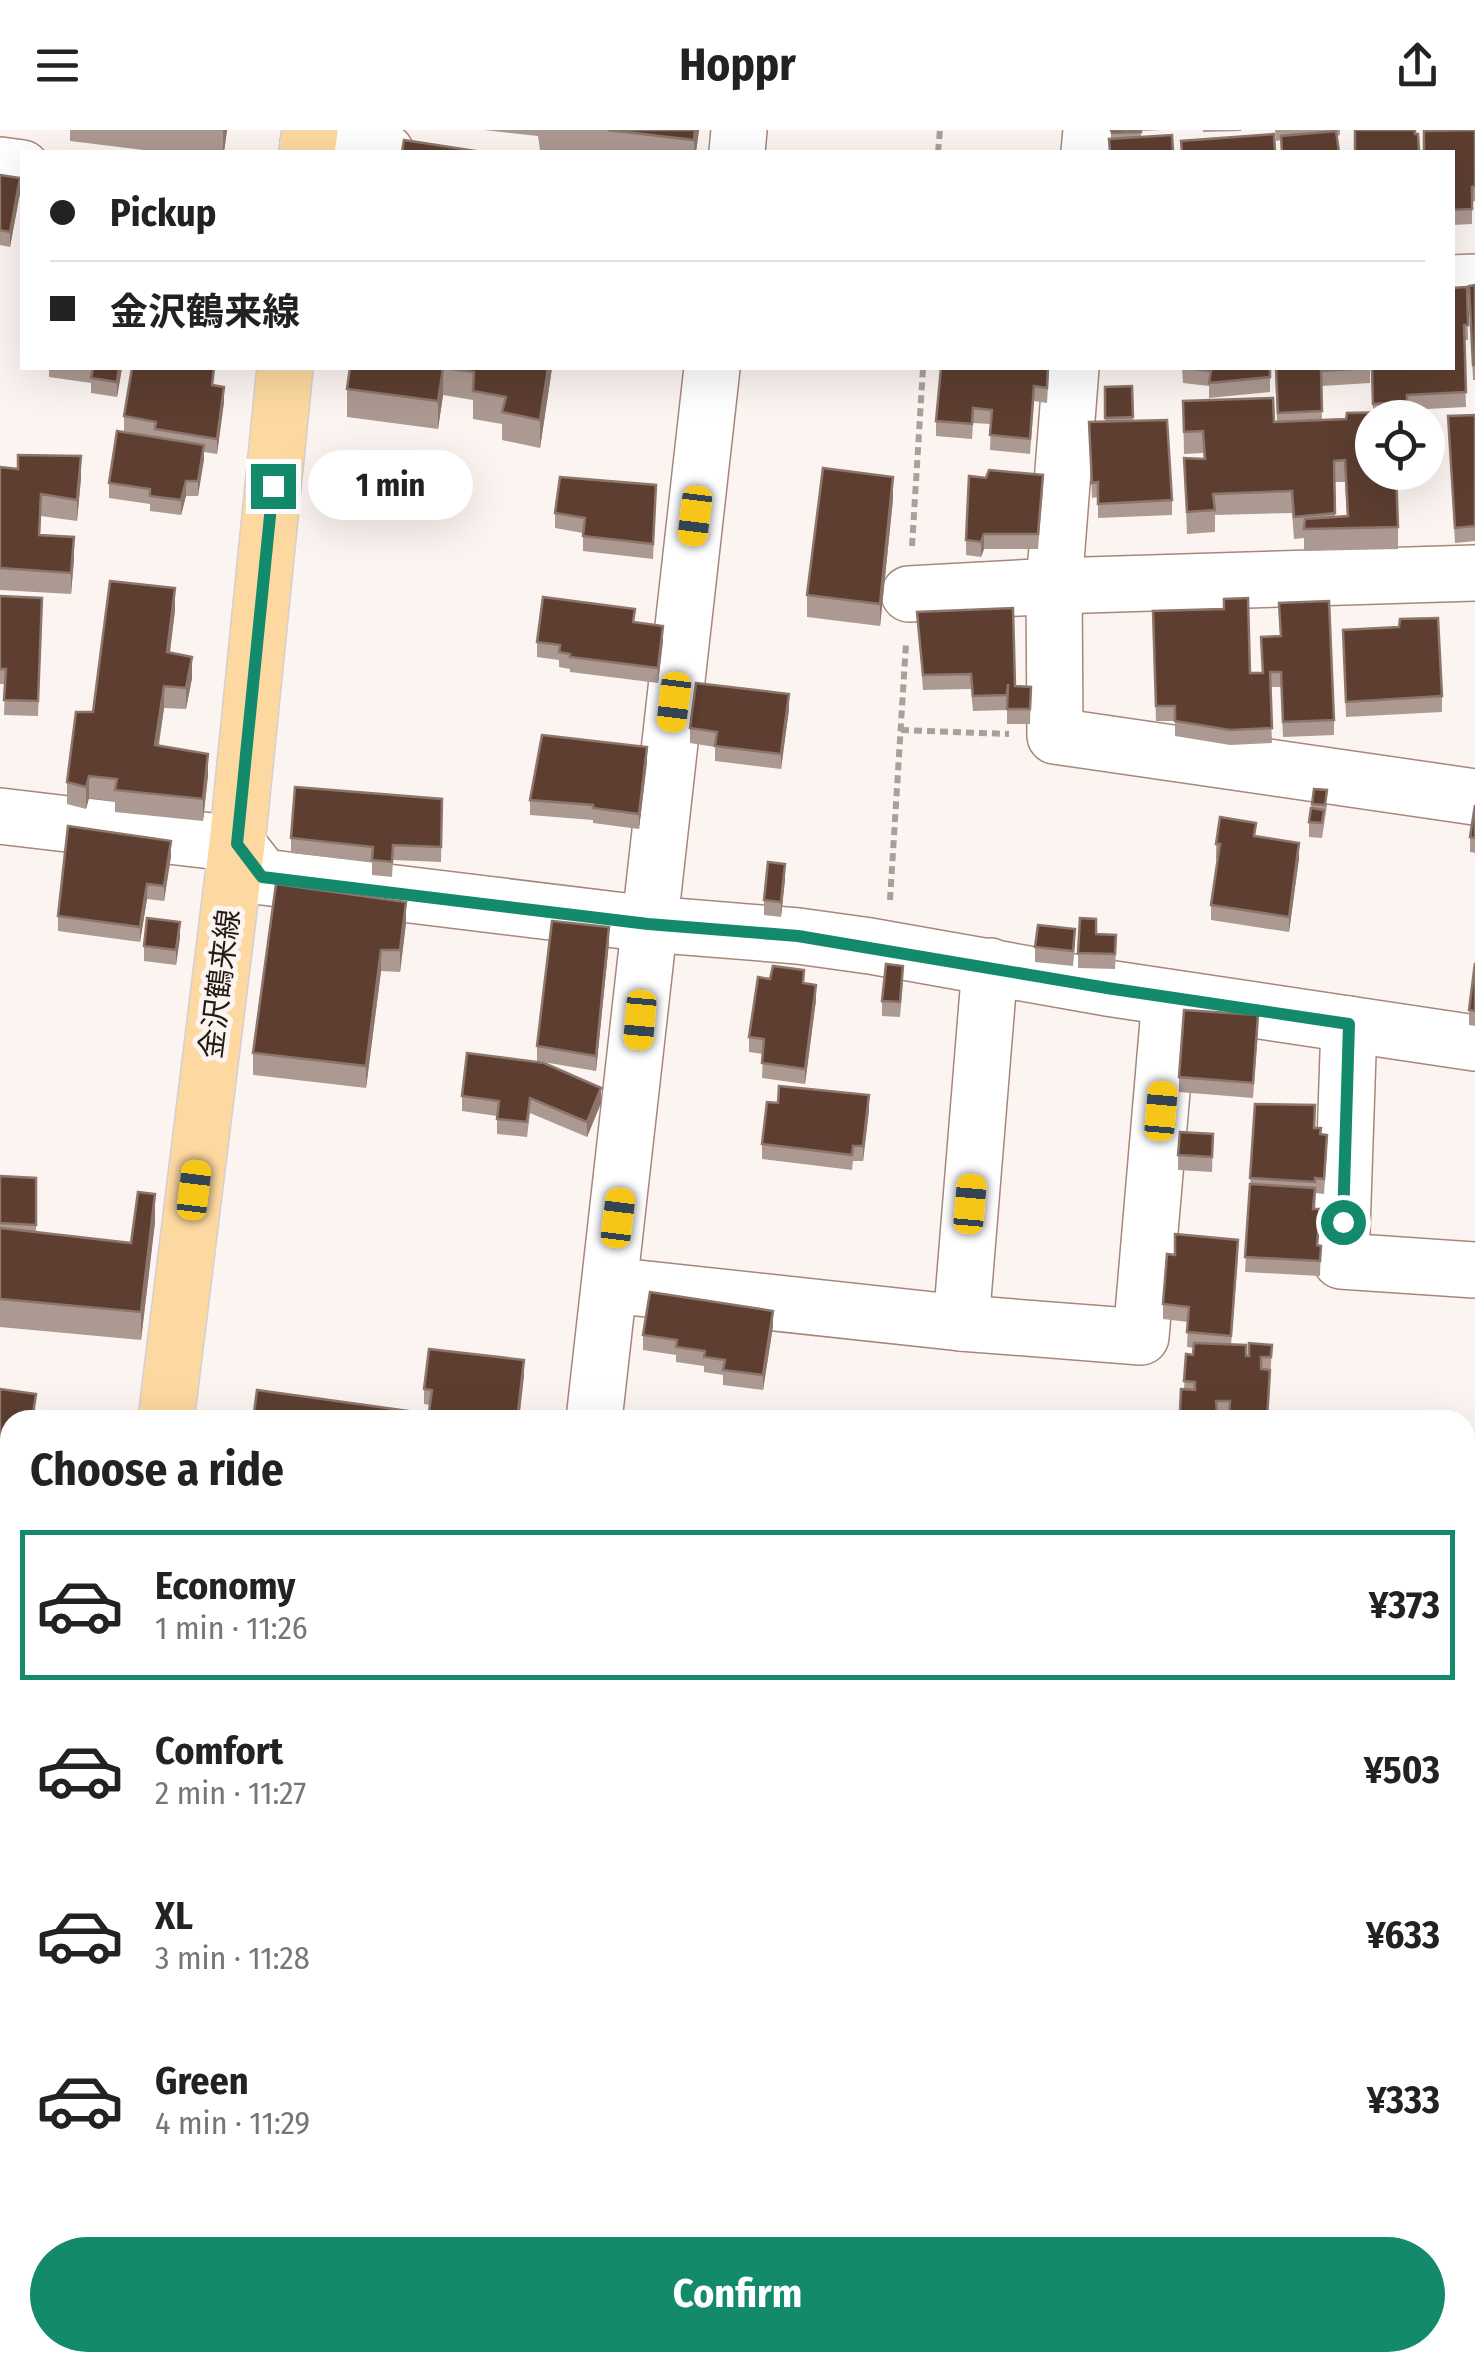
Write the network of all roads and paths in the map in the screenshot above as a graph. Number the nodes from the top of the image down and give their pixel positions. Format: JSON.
{"nodes":[{"id":1,"x":308,"y":142,"type":"edge"},
{"id":2,"x":370,"y":150,"type":"edge"},
{"id":3,"x":286,"y":370,"type":"edge"},
{"id":4,"x":712,"y":370,"type":"edge"},
{"id":5,"x":923,"y":370,"type":"edge"},
{"id":6,"x":1072,"y":370,"type":"edge"},
{"id":7,"x":1475,"y":574,"type":"edge"},
{"id":8,"x":1054,"y":586,"type":"junction"},
{"id":9,"x":909,"y":594,"type":"junction"},
{"id":10,"x":901,"y":730,"type":"junction"},
{"id":11,"x":1055,"y":736,"type":"junction"},
{"id":12,"x":1475,"y":798,"type":"edge"},
{"id":13,"x":0,"y":816,"type":"edge"},
{"id":14,"x":237,"y":844,"type":"junction"},
{"id":15,"x":648,"y":924,"type":"junction"},
{"id":16,"x":887,"y":949,"type":"junction"},
{"id":17,"x":990,"y":966,"type":"junction"},
{"id":18,"x":1170,"y":998,"type":"junction"},
{"id":19,"x":1349,"y":1024,"type":"junction"},
{"id":20,"x":1475,"y":1042,"type":"edge"},
{"id":21,"x":1475,"y":1270,"type":"edge"},
{"id":22,"x":610,"y":1284,"type":"junction"},
{"id":23,"x":961,"y":1323,"type":"junction"},
{"id":24,"x":167,"y":1410,"type":"edge"},
{"id":25,"x":595,"y":1410,"type":"edge"}],
"edges":[{"from":1,"to":2,"type":"street"},
{"from":3,"to":14,"type":"main road","name":"金沢鶴来線"},
{"from":4,"to":15,"type":"street"},
{"from":5,"to":9,"type":"path"},
{"from":6,"to":8,"type":"street"},
{"from":7,"to":8,"type":"street"},
{"from":8,"to":9,"type":"street"},
{"from":8,"to":11,"type":"street"},
{"from":9,"to":10,"type":"path"},
{"from":10,"to":11,"type":"path"},
{"from":10,"to":16,"type":"path"},
{"from":11,"to":12,"type":"street"},
{"from":13,"to":14,"type":"street"},
{"from":14,"to":15,"type":"street"},
{"from":14,"to":24,"type":"main road","name":"金沢鶴来線"},
{"from":15,"to":16,"type":"street"},
{"from":15,"to":22,"type":"street"},
{"from":16,"to":17,"type":"street"},
{"from":17,"to":18,"type":"street"},
{"from":17,"to":23,"type":"street"},
{"from":18,"to":19,"type":"street"},
{"from":18,"to":23,"type":"street"},
{"from":19,"to":20,"type":"street"},
{"from":19,"to":21,"type":"street"},
{"from":22,"to":23,"type":"street"},
{"from":22,"to":25,"type":"street"}]}
